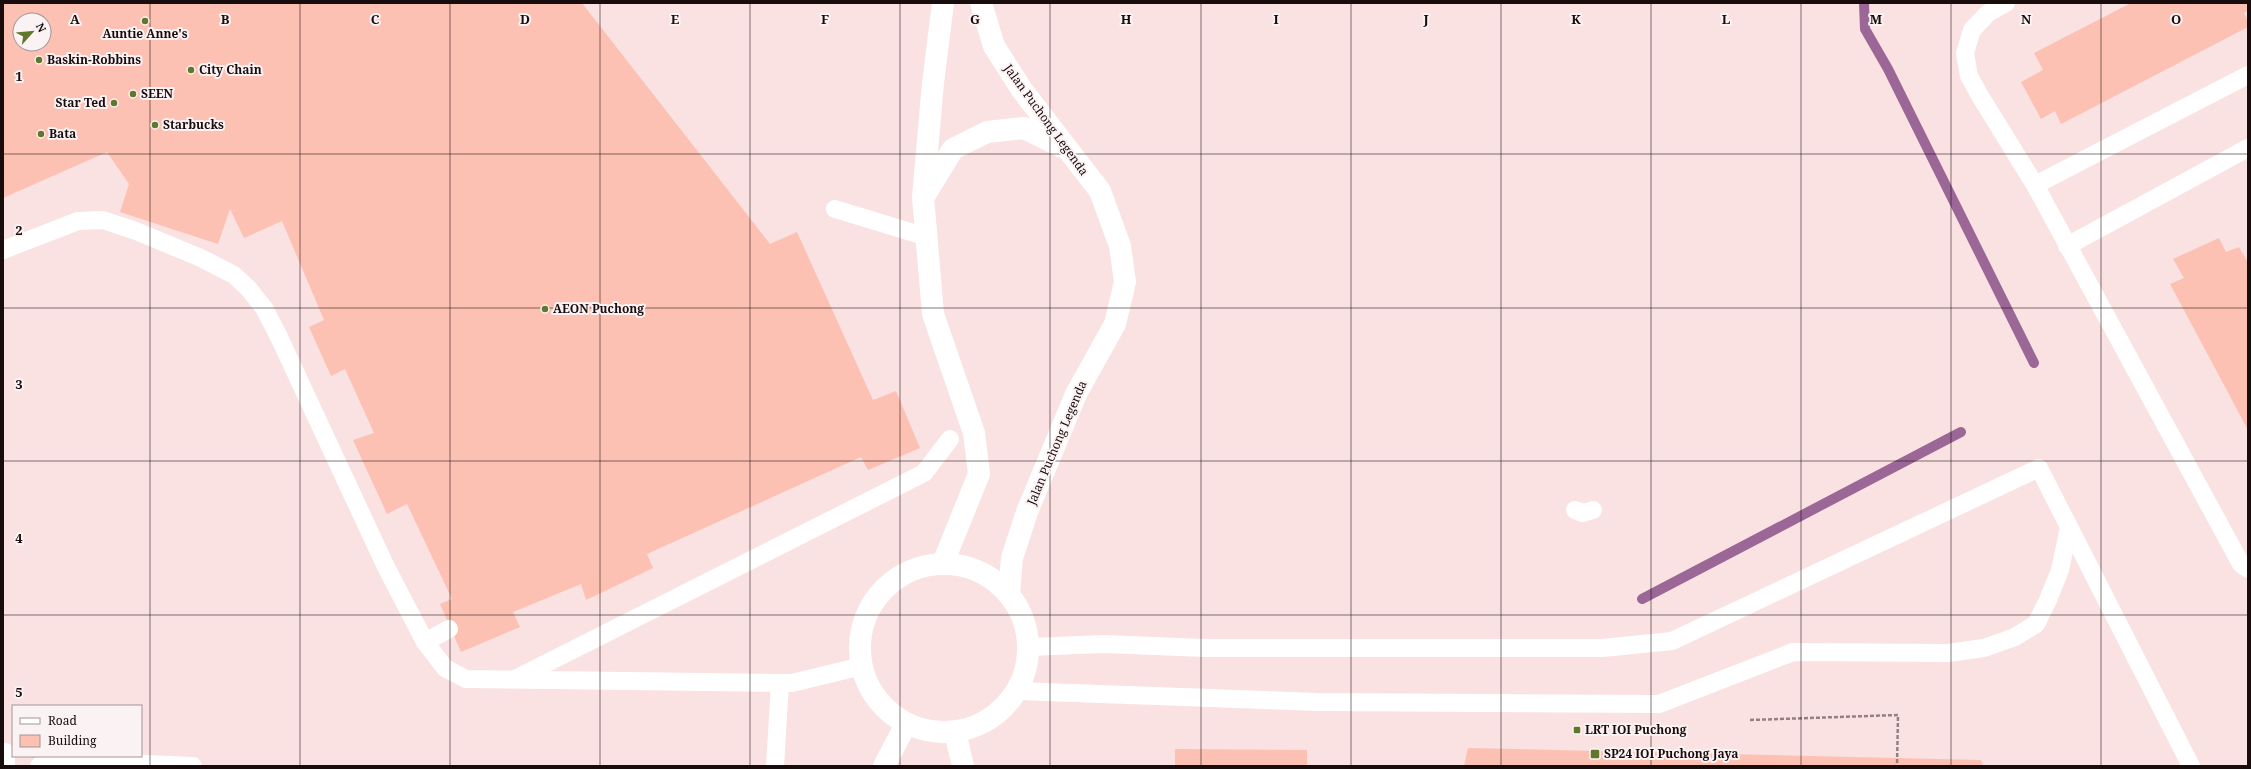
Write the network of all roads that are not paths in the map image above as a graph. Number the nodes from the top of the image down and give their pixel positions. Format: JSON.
{"nodes":[{"id":1,"x":943,"y":3,"type":"edge"},
{"id":2,"x":981,"y":3,"type":"edge"},
{"id":3,"x":2006,"y":3,"type":"edge"},
{"id":4,"x":2248,"y":75,"type":"edge"},
{"id":5,"x":2248,"y":148,"type":"edge"},
{"id":6,"x":1066,"y":149,"type":"junction"},
{"id":7,"x":2035,"y":185,"type":"junction"},
{"id":8,"x":923,"y":197,"type":"junction"},
{"id":9,"x":835,"y":209,"type":"dead end"},
{"id":10,"x":927,"y":237,"type":"junction"},
{"id":11,"x":2066,"y":246,"type":"junction"},
{"id":12,"x":3,"y":250,"type":"edge"},
{"id":13,"x":950,"y":439,"type":"dead end"},
{"id":14,"x":1574,"y":510,"type":"dead end"},
{"id":15,"x":1593,"y":510,"type":"dead end"},
{"id":16,"x":2069,"y":527,"type":"junction"},
{"id":17,"x":943,"y":563,"type":"junction"},
{"id":18,"x":2248,"y":570,"type":"edge"},
{"id":19,"x":1009,"y":593,"type":"junction"},
{"id":20,"x":449,"y":629,"type":"dead end"},
{"id":21,"x":425,"y":642,"type":"junction"},
{"id":22,"x":1029,"y":647,"type":"junction"},
{"id":23,"x":862,"y":666,"type":"junction"},
{"id":24,"x":512,"y":680,"type":"junction"},
{"id":25,"x":780,"y":684,"type":"junction"},
{"id":26,"x":1018,"y":691,"type":"junction"},
{"id":27,"x":906,"y":724,"type":"junction"},
{"id":28,"x":955,"y":732,"type":"junction"},
{"id":29,"x":39,"y":766,"type":"edge"},
{"id":30,"x":193,"y":766,"type":"edge"},
{"id":31,"x":775,"y":766,"type":"edge"},
{"id":32,"x":884,"y":766,"type":"edge"},
{"id":33,"x":963,"y":766,"type":"edge"},
{"id":34,"x":2191,"y":766,"type":"edge"}],
"edges":[{"from":1,"to":8,"type":"street"},
{"from":2,"to":6,"type":"street","name":"Jalan Puchong Legenda"},
{"from":3,"to":7,"type":"lane"},
{"from":4,"to":7,"type":"lane"},
{"from":5,"to":11,"type":"lane"},
{"from":6,"to":8,"type":"street"},
{"from":6,"to":19,"type":"street","name":"Jalan Puchong Legenda"},
{"from":7,"to":11,"type":"lane"},
{"from":8,"to":10,"type":"street"},
{"from":9,"to":10,"type":"lane"},
{"from":10,"to":17,"type":"street"},
{"from":11,"to":18,"type":"lane"},
{"from":12,"to":21,"type":"lane"},
{"from":13,"to":24,"type":"lane"},
{"from":14,"to":15,"type":"lane"},
{"from":16,"to":22,"type":"lane"},
{"from":16,"to":26,"type":"lane"},
{"from":16,"to":34,"type":"lane"},
{"from":17,"to":19,"type":"street"},
{"from":17,"to":23,"type":"street"},
{"from":19,"to":22,"type":"street"},
{"from":20,"to":21,"type":"lane"},
{"from":21,"to":24,"type":"lane"},
{"from":22,"to":26,"type":"street"},
{"from":23,"to":25,"type":"lane"},
{"from":23,"to":27,"type":"street"},
{"from":24,"to":25,"type":"lane"},
{"from":25,"to":31,"type":"lane"},
{"from":26,"to":28,"type":"street"},
{"from":27,"to":28,"type":"street"},
{"from":27,"to":32,"type":"street"},
{"from":28,"to":33,"type":"street"},
{"from":29,"to":30,"type":"lane"}]}
